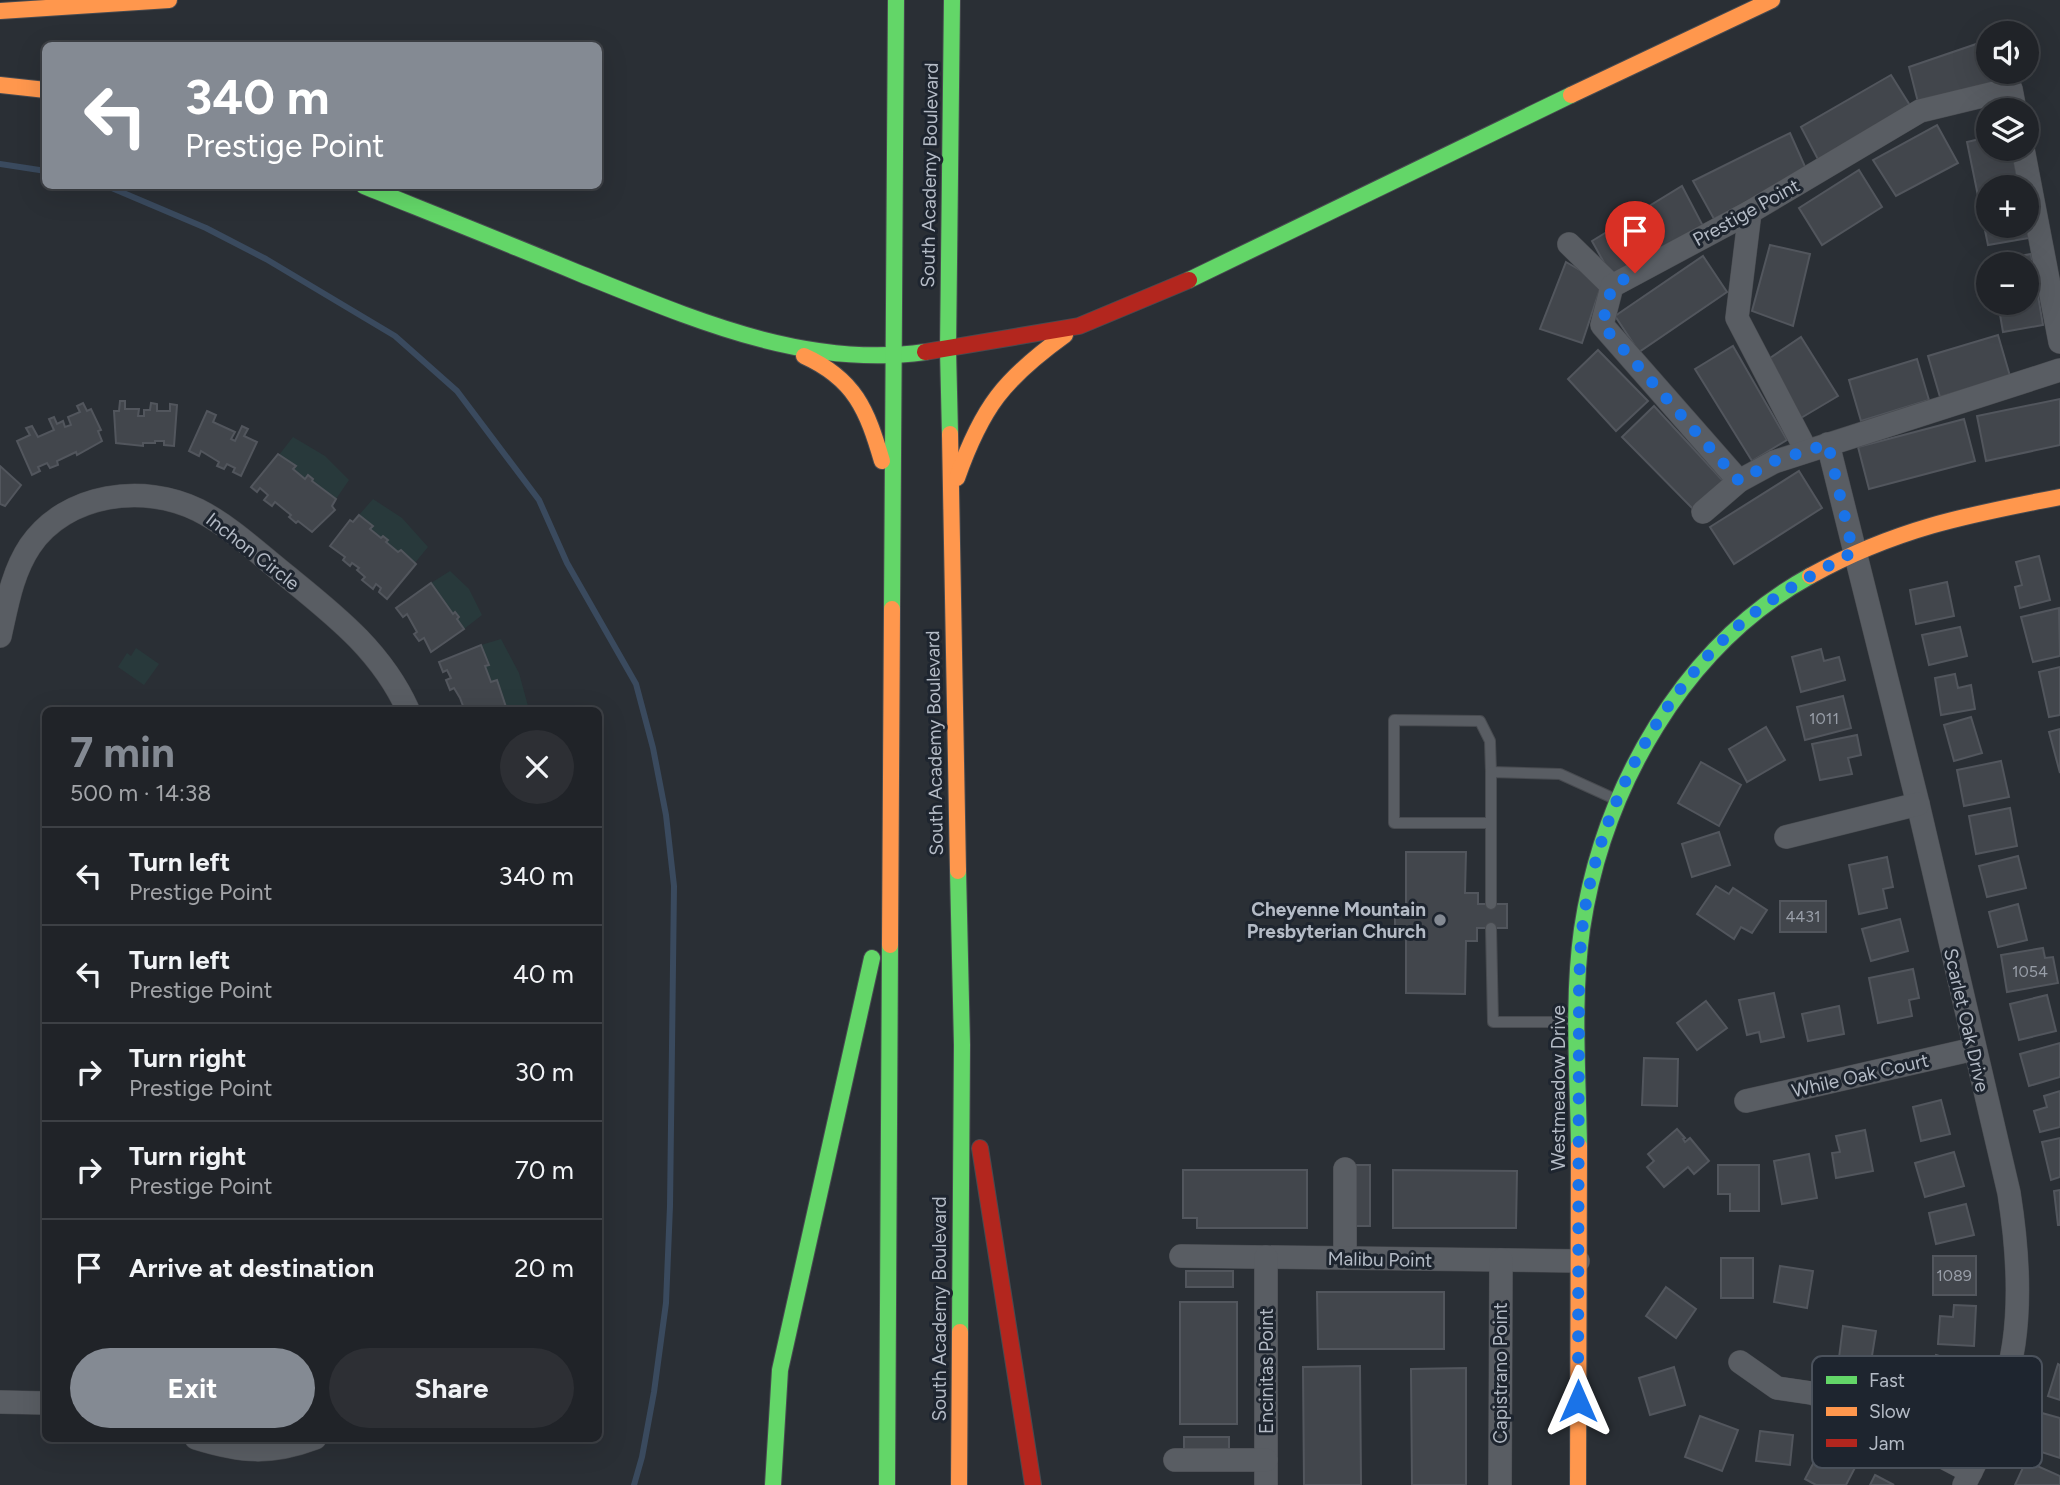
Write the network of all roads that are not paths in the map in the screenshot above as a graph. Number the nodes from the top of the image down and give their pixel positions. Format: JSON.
{"nodes":[{"id":1,"x":169,"y":0,"type":"edge"},
{"id":2,"x":896,"y":0,"type":"edge"},
{"id":3,"x":952,"y":0,"type":"edge"},
{"id":4,"x":1772,"y":0,"type":"edge"},
{"id":5,"x":0,"y":11,"type":"edge"},
{"id":6,"x":0,"y":85,"type":"edge"},
{"id":7,"x":42,"y":90,"type":"edge"},
{"id":8,"x":2013,"y":98,"type":"edge"},
{"id":9,"x":2024,"y":161,"type":"edge"},
{"id":10,"x":370,"y":189,"type":"edge"},
{"id":11,"x":1750,"y":212,"type":"junction"},
{"id":12,"x":1569,"y":244,"type":"dead end"},
{"id":13,"x":1612,"y":286,"type":"junction"},
{"id":14,"x":1079,"y":326,"type":"junction"},
{"id":15,"x":2060,"y":342,"type":"edge"},
{"id":16,"x":769,"y":343,"type":"junction"},
{"id":17,"x":948,"y":350,"type":"junction"},
{"id":18,"x":894,"y":356,"type":"junction"},
{"id":19,"x":2060,"y":370,"type":"edge"},
{"id":20,"x":1817,"y":447,"type":"junction"},
{"id":21,"x":1739,"y":481,"type":"junction"},
{"id":22,"x":893,"y":497,"type":"junction"},
{"id":23,"x":2060,"y":498,"type":"edge"},
{"id":24,"x":949,"y":503,"type":"junction"},
{"id":25,"x":1703,"y":512,"type":"dead end"},
{"id":26,"x":1853,"y":552,"type":"junction"},
{"id":27,"x":0,"y":636,"type":"edge"},
{"id":28,"x":406,"y":707,"type":"edge"},
{"id":29,"x":1491,"y":772,"type":"junction"},
{"id":30,"x":1618,"y":800,"type":"junction"},
{"id":31,"x":1918,"y":804,"type":"junction"},
{"id":32,"x":890,"y":813,"type":"junction"},
{"id":33,"x":1491,"y":823,"type":"junction"},
{"id":34,"x":1786,"y":837,"type":"dead end"},
{"id":35,"x":1491,"y":904,"type":"dead end"},
{"id":36,"x":1491,"y":928,"type":"dead end"},
{"id":37,"x":1579,"y":1022,"type":"junction"},
{"id":38,"x":962,"y":1045,"type":"junction"},
{"id":39,"x":1974,"y":1049,"type":"junction"},
{"id":40,"x":1746,"y":1101,"type":"dead end"},
{"id":41,"x":1345,"y":1169,"type":"dead end"},
{"id":42,"x":1181,"y":1256,"type":"dead end"},
{"id":43,"x":1266,"y":1257,"type":"junction"},
{"id":44,"x":1345,"y":1258,"type":"junction"},
{"id":45,"x":1501,"y":1260,"type":"junction"},
{"id":46,"x":1578,"y":1261,"type":"junction"},
{"id":47,"x":2012,"y":1356,"type":"edge"},
{"id":48,"x":1740,"y":1362,"type":"dead end"},
{"id":49,"x":1812,"y":1393,"type":"edge"},
{"id":50,"x":0,"y":1402,"type":"edge"},
{"id":51,"x":42,"y":1403,"type":"edge"},
{"id":52,"x":209,"y":1442,"type":"edge"},
{"id":53,"x":299,"y":1442,"type":"edge"},
{"id":54,"x":1175,"y":1460,"type":"dead end"},
{"id":55,"x":1266,"y":1460,"type":"junction"},
{"id":56,"x":1949,"y":1468,"type":"edge"},
{"id":57,"x":1967,"y":1479,"type":"edge"},
{"id":58,"x":774,"y":1485,"type":"edge"},
{"id":59,"x":887,"y":1485,"type":"edge"},
{"id":60,"x":960,"y":1485,"type":"edge"},
{"id":61,"x":1033,"y":1485,"type":"edge"},
{"id":62,"x":1266,"y":1485,"type":"edge"},
{"id":63,"x":1500,"y":1485,"type":"edge"},
{"id":64,"x":1578,"y":1485,"type":"edge"}],
"edges":[{"from":1,"to":5,"type":"main road"},
{"from":2,"to":18,"type":"main road","name":"South Academy Boulevard"},
{"from":3,"to":17,"type":"main road","name":"South Academy Boulevard"},
{"from":4,"to":14,"type":"main road"},
{"from":6,"to":7,"type":"main road"},
{"from":8,"to":11,"type":"street","name":"Prestige Point"},
{"from":9,"to":15,"type":"street"},
{"from":10,"to":16,"type":"main road"},
{"from":11,"to":13,"type":"street","name":"Prestige Point"},
{"from":11,"to":20,"type":"street"},
{"from":12,"to":13,"type":"street"},
{"from":13,"to":21,"type":"street"},
{"from":14,"to":17,"type":"main road"},
{"from":14,"to":24,"type":"main road"},
{"from":16,"to":18,"type":"main road"},
{"from":16,"to":22,"type":"main road"},
{"from":17,"to":18,"type":"main road"},
{"from":17,"to":24,"type":"main road","name":"South Academy Boulevard"},
{"from":18,"to":22,"type":"main road","name":"South Academy Boulevard"},
{"from":19,"to":20,"type":"street"},
{"from":20,"to":21,"type":"street"},
{"from":20,"to":26,"type":"street"},
{"from":21,"to":25,"type":"street"},
{"from":22,"to":32,"type":"main road","name":"South Academy Boulevard"},
{"from":23,"to":26,"type":"main road","name":"Westmeadow Drive"},
{"from":24,"to":38,"type":"main road","name":"South Academy Boulevard"},
{"from":26,"to":30,"type":"main road","name":"Westmeadow Drive"},
{"from":26,"to":31,"type":"street","name":"Scarlet Oak Drive"},
{"from":27,"to":28,"type":"street","name":"Inchon Circle"},
{"from":29,"to":30,"type":"lane"},
{"from":29,"to":33,"type":"lane"},
{"from":29,"to":33,"type":"lane"},
{"from":30,"to":37,"type":"main road","name":"Westmeadow Drive"},
{"from":31,"to":34,"type":"street"},
{"from":31,"to":39,"type":"street","name":"Scarlet Oak Drive"},
{"from":32,"to":58,"type":"main road"},
{"from":32,"to":59,"type":"main road","name":"South Academy Boulevard"},
{"from":33,"to":35,"type":"lane"},
{"from":36,"to":37,"type":"lane"},
{"from":37,"to":46,"type":"main road","name":"Westmeadow Drive"},
{"from":38,"to":60,"type":"main road","name":"South Academy Boulevard"},
{"from":38,"to":61,"type":"main road"},
{"from":39,"to":40,"type":"street","name":"While Oak Court"},
{"from":39,"to":47,"type":"street","name":"Scarlet Oak Drive"},
{"from":41,"to":44,"type":"street"},
{"from":42,"to":43,"type":"street","name":"Malibu Point"},
{"from":43,"to":44,"type":"street","name":"Malibu Point"},
{"from":43,"to":55,"type":"street","name":"Encinitas Point"},
{"from":44,"to":45,"type":"street","name":"Malibu Point"},
{"from":45,"to":46,"type":"street","name":"Malibu Point"},
{"from":45,"to":63,"type":"street","name":"Capistrano Point"},
{"from":46,"to":64,"type":"main road","name":"Westmeadow Drive"},
{"from":48,"to":49,"type":"street"},
{"from":50,"to":51,"type":"street"},
{"from":52,"to":53,"type":"street"},
{"from":54,"to":55,"type":"street"},
{"from":55,"to":62,"type":"street","name":"Encinitas Point"},
{"from":56,"to":57,"type":"street"}]}
